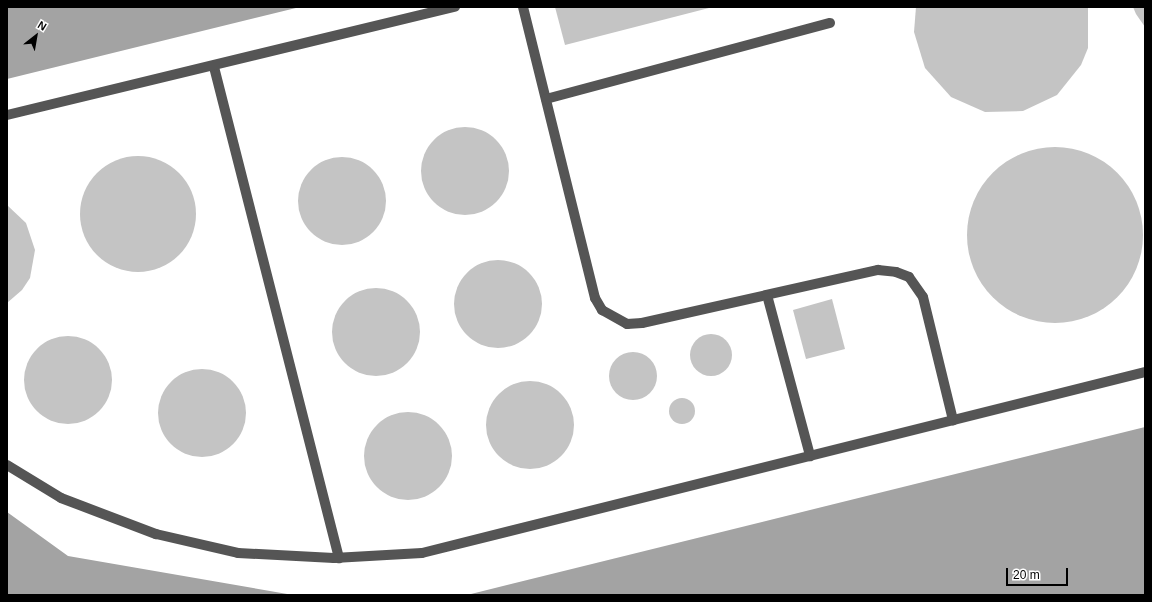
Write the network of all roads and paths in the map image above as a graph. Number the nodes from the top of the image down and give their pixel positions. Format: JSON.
{"nodes":[{"id":1,"x":455,"y":7,"type":"edge"},
{"id":2,"x":523,"y":7,"type":"edge"},
{"id":3,"x":830,"y":23,"type":"dead end"},
{"id":4,"x":214,"y":67,"type":"junction"},
{"id":5,"x":546,"y":99,"type":"junction"},
{"id":6,"x":7,"y":115,"type":"edge"},
{"id":7,"x":767,"y":295,"type":"junction"},
{"id":8,"x":1145,"y":372,"type":"edge"},
{"id":9,"x":953,"y":420,"type":"junction"},
{"id":10,"x":810,"y":456,"type":"junction"},
{"id":11,"x":7,"y":465,"type":"edge"},
{"id":12,"x":339,"y":558,"type":"junction"}],
"edges":[{"from":1,"to":4,"type":"lane"},
{"from":2,"to":5,"type":"lane"},
{"from":3,"to":5,"type":"lane"},
{"from":4,"to":6,"type":"lane"},
{"from":4,"to":12,"type":"lane"},
{"from":5,"to":7,"type":"lane"},
{"from":7,"to":9,"type":"lane"},
{"from":7,"to":10,"type":"lane"},
{"from":8,"to":9,"type":"lane"},
{"from":9,"to":10,"type":"lane"},
{"from":10,"to":12,"type":"lane"},
{"from":11,"to":12,"type":"lane"}]}
